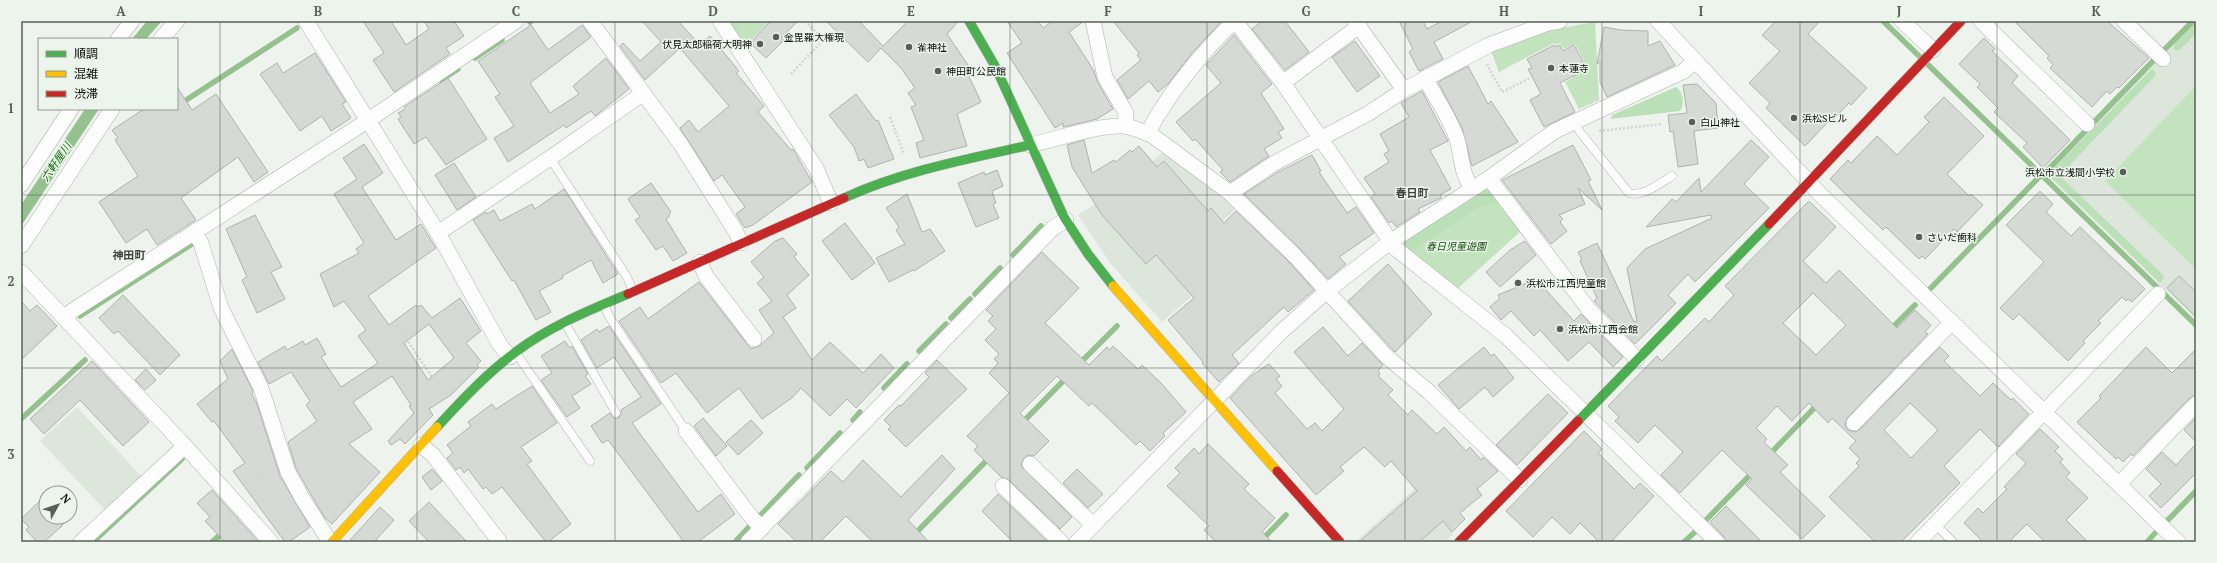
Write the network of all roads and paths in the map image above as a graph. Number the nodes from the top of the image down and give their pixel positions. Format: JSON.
{"nodes":[{"id":1,"x":132,"y":21,"type":"edge"},
{"id":2,"x":177,"y":21,"type":"edge"},
{"id":3,"x":306,"y":21,"type":"edge"},
{"id":4,"x":516,"y":21,"type":"edge"},
{"id":5,"x":590,"y":21,"type":"edge"},
{"id":6,"x":720,"y":21,"type":"edge"},
{"id":7,"x":805,"y":21,"type":"edge"},
{"id":8,"x":969,"y":21,"type":"edge"},
{"id":9,"x":1093,"y":21,"type":"edge"},
{"id":10,"x":1235,"y":21,"type":"edge"},
{"id":11,"x":1658,"y":21,"type":"edge"},
{"id":12,"x":1902,"y":21,"type":"edge"},
{"id":13,"x":1961,"y":21,"type":"edge"},
{"id":14,"x":1981,"y":21,"type":"edge"},
{"id":15,"x":2124,"y":21,"type":"edge"},
{"id":16,"x":1552,"y":22,"type":"edge"},
{"id":17,"x":1357,"y":24,"type":"edge"},
{"id":18,"x":832,"y":32,"type":"dead end"},
{"id":19,"x":119,"y":38,"type":"edge"},
{"id":20,"x":162,"y":38,"type":"edge"},
{"id":21,"x":824,"y":40,"type":"junction"},
{"id":22,"x":1480,"y":49,"type":"junction"},
{"id":23,"x":1930,"y":53,"type":"junction"},
{"id":24,"x":2163,"y":59,"type":"dead end"},
{"id":25,"x":1695,"y":61,"type":"junction"},
{"id":26,"x":791,"y":74,"type":"dead end"},
{"id":27,"x":1425,"y":78,"type":"junction"},
{"id":28,"x":1530,"y":78,"type":"dead end"},
{"id":29,"x":1283,"y":83,"type":"junction"},
{"id":30,"x":1404,"y":90,"type":"junction"},
{"id":31,"x":642,"y":94,"type":"junction"},
{"id":32,"x":71,"y":110,"type":"edge"},
{"id":33,"x":111,"y":110,"type":"edge"},
{"id":34,"x":890,"y":117,"type":"dead end"},
{"id":35,"x":367,"y":119,"type":"junction"},
{"id":36,"x":1662,"y":124,"type":"dead end"},
{"id":37,"x":2087,"y":124,"type":"dead end"},
{"id":38,"x":1125,"y":126,"type":"junction"},
{"id":39,"x":1578,"y":127,"type":"junction"},
{"id":40,"x":1148,"y":133,"type":"junction"},
{"id":41,"x":1321,"y":139,"type":"junction"},
{"id":42,"x":1030,"y":145,"type":"junction"},
{"id":43,"x":550,"y":158,"type":"junction"},
{"id":44,"x":910,"y":173,"type":"junction"},
{"id":45,"x":1672,"y":176,"type":"dead end"},
{"id":46,"x":1488,"y":178,"type":"junction"},
{"id":47,"x":1809,"y":182,"type":"junction"},
{"id":48,"x":21,"y":185,"type":"edge"},
{"id":49,"x":1472,"y":189,"type":"junction"},
{"id":50,"x":1230,"y":193,"type":"junction"},
{"id":51,"x":831,"y":203,"type":"junction"},
{"id":52,"x":1066,"y":220,"type":"junction"},
{"id":53,"x":194,"y":232,"type":"junction"},
{"id":54,"x":438,"y":233,"type":"junction"},
{"id":55,"x":1390,"y":242,"type":"junction"},
{"id":56,"x":741,"y":243,"type":"junction"},
{"id":57,"x":21,"y":246,"type":"edge"},
{"id":58,"x":700,"y":262,"type":"junction"},
{"id":59,"x":21,"y":272,"type":"edge"},
{"id":60,"x":633,"y":291,"type":"junction"},
{"id":61,"x":1327,"y":291,"type":"junction"},
{"id":62,"x":2158,"y":294,"type":"dead end"},
{"id":63,"x":604,"y":304,"type":"junction"},
{"id":64,"x":65,"y":318,"type":"junction"},
{"id":65,"x":565,"y":322,"type":"junction"},
{"id":66,"x":1952,"y":322,"type":"junction"},
{"id":67,"x":397,"y":325,"type":"dead end"},
{"id":68,"x":754,"y":339,"type":"dead end"},
{"id":69,"x":513,"y":355,"type":"junction"},
{"id":70,"x":1637,"y":359,"type":"junction"},
{"id":71,"x":432,"y":377,"type":"dead end"},
{"id":72,"x":1214,"y":400,"type":"junction"},
{"id":73,"x":2196,"y":404,"type":"edge"},
{"id":74,"x":2044,"y":412,"type":"junction"},
{"id":75,"x":616,"y":413,"type":"dead end"},
{"id":76,"x":1585,"y":413,"type":"junction"},
{"id":77,"x":1854,"y":423,"type":"dead end"},
{"id":78,"x":686,"y":431,"type":"joint"},
{"id":79,"x":422,"y":445,"type":"junction"},
{"id":80,"x":184,"y":446,"type":"junction"},
{"id":81,"x":284,"y":460,"type":"junction"},
{"id":82,"x":590,"y":461,"type":"dead end"},
{"id":83,"x":1030,"y":464,"type":"dead end"},
{"id":84,"x":1520,"y":480,"type":"junction"},
{"id":85,"x":2119,"y":484,"type":"junction"},
{"id":86,"x":1003,"y":486,"type":"dead end"},
{"id":87,"x":231,"y":498,"type":"junction"},
{"id":88,"x":1935,"y":524,"type":"junction"},
{"id":89,"x":1093,"y":525,"type":"junction"},
{"id":90,"x":762,"y":528,"type":"junction"},
{"id":91,"x":499,"y":541,"type":"edge"},
{"id":92,"x":81,"y":542,"type":"edge"},
{"id":93,"x":271,"y":542,"type":"edge"},
{"id":94,"x":331,"y":542,"type":"edge"},
{"id":95,"x":748,"y":542,"type":"edge"},
{"id":96,"x":1061,"y":542,"type":"edge"},
{"id":97,"x":1077,"y":542,"type":"edge"},
{"id":98,"x":1340,"y":542,"type":"edge"},
{"id":99,"x":1459,"y":542,"type":"edge"},
{"id":100,"x":1717,"y":542,"type":"edge"},
{"id":101,"x":1918,"y":542,"type":"edge"},
{"id":102,"x":1954,"y":542,"type":"edge"},
{"id":103,"x":2178,"y":542,"type":"edge"}],
"edges":[{"from":1,"to":19,"type":"street"},
{"from":2,"to":20,"type":"street"},
{"from":3,"to":35,"type":"street"},
{"from":4,"to":35,"type":"street"},
{"from":5,"to":31,"type":"street"},
{"from":6,"to":51,"type":"street"},
{"from":7,"to":21,"type":"path"},
{"from":8,"to":42,"type":"street"},
{"from":9,"to":38,"type":"street"},
{"from":10,"to":29,"type":"street"},
{"from":10,"to":40,"type":"street"},
{"from":11,"to":25,"type":"street"},
{"from":12,"to":23,"type":"street"},
{"from":13,"to":23,"type":"street"},
{"from":14,"to":37,"type":"street"},
{"from":15,"to":24,"type":"street"},
{"from":16,"to":22,"type":"street"},
{"from":17,"to":29,"type":"street"},
{"from":17,"to":30,"type":"street"},
{"from":18,"to":21,"type":"path"},
{"from":21,"to":26,"type":"path"},
{"from":22,"to":27,"type":"street"},
{"from":22,"to":28,"type":"path"},
{"from":23,"to":47,"type":"street"},
{"from":25,"to":39,"type":"street"},
{"from":25,"to":47,"type":"street"},
{"from":27,"to":30,"type":"street"},
{"from":27,"to":49,"type":"street"},
{"from":29,"to":41,"type":"street"},
{"from":30,"to":41,"type":"street"},
{"from":31,"to":43,"type":"street"},
{"from":31,"to":56,"type":"street"},
{"from":32,"to":48,"type":"street"},
{"from":33,"to":57,"type":"street"},
{"from":34,"to":44,"type":"path"},
{"from":35,"to":53,"type":"street"},
{"from":35,"to":54,"type":"street"},
{"from":36,"to":39,"type":"path"},
{"from":38,"to":40,"type":"street"},
{"from":38,"to":42,"type":"street"},
{"from":39,"to":45,"type":"lane"},
{"from":39,"to":46,"type":"street"},
{"from":40,"to":50,"type":"street"},
{"from":41,"to":50,"type":"street"},
{"from":41,"to":55,"type":"street"},
{"from":42,"to":44,"type":"street"},
{"from":42,"to":52,"type":"street"},
{"from":43,"to":54,"type":"street"},
{"from":43,"to":60,"type":"lane"},
{"from":44,"to":51,"type":"street"},
{"from":46,"to":49,"type":"street"},
{"from":46,"to":70,"type":"street"},
{"from":47,"to":66,"type":"street"},
{"from":47,"to":70,"type":"street"},
{"from":49,"to":55,"type":"street"},
{"from":50,"to":61,"type":"street"},
{"from":51,"to":56,"type":"street"},
{"from":52,"to":72,"type":"street"},
{"from":52,"to":90,"type":"street"},
{"from":53,"to":64,"type":"street"},
{"from":53,"to":81,"type":"street"},
{"from":54,"to":69,"type":"street"},
{"from":55,"to":61,"type":"street"},
{"from":55,"to":76,"type":"street"},
{"from":56,"to":58,"type":"street"},
{"from":58,"to":60,"type":"street"},
{"from":58,"to":68,"type":"street"},
{"from":59,"to":64,"type":"street"},
{"from":60,"to":63,"type":"street"},
{"from":61,"to":72,"type":"street"},
{"from":61,"to":84,"type":"street"},
{"from":62,"to":74,"type":"street"},
{"from":63,"to":65,"type":"street"},
{"from":63,"to":78,"type":"lane"},
{"from":64,"to":80,"type":"street"},
{"from":65,"to":69,"type":"street"},
{"from":65,"to":75,"type":"lane"},
{"from":66,"to":74,"type":"street"},
{"from":66,"to":77,"type":"street"},
{"from":67,"to":71,"type":"path"},
{"from":69,"to":79,"type":"street"},
{"from":69,"to":82,"type":"lane"},
{"from":70,"to":76,"type":"street"},
{"from":72,"to":89,"type":"street"},
{"from":72,"to":98,"type":"street"},
{"from":73,"to":85,"type":"street"},
{"from":74,"to":85,"type":"street"},
{"from":74,"to":88,"type":"street"},
{"from":76,"to":84,"type":"street"},
{"from":76,"to":100,"type":"street"},
{"from":78,"to":90,"type":"street"},
{"from":79,"to":91,"type":"street"},
{"from":79,"to":94,"type":"street"},
{"from":80,"to":87,"type":"street"},
{"from":80,"to":92,"type":"street"},
{"from":81,"to":87,"type":"path"},
{"from":81,"to":94,"type":"street"},
{"from":83,"to":89,"type":"street"},
{"from":84,"to":99,"type":"street"},
{"from":85,"to":103,"type":"street"},
{"from":86,"to":96,"type":"street"},
{"from":87,"to":93,"type":"street"},
{"from":88,"to":101,"type":"street"},
{"from":88,"to":102,"type":"lane"},
{"from":89,"to":97,"type":"street"},
{"from":90,"to":95,"type":"street"}]}
